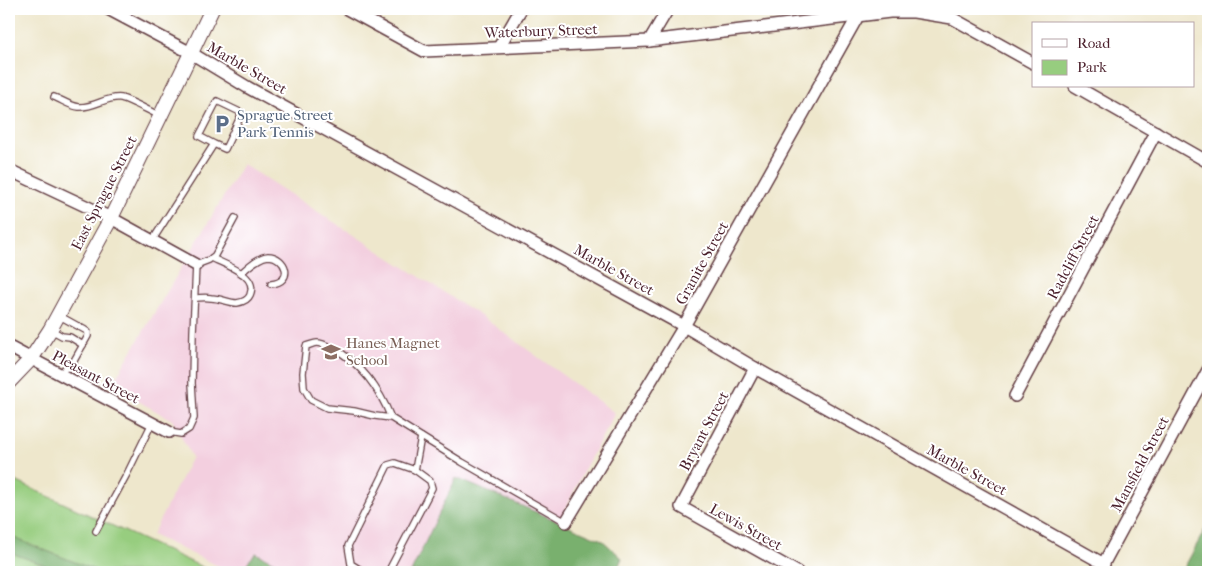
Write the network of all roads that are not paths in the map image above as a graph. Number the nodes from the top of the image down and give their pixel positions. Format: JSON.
{"nodes":[{"id":1,"x":108,"y":9,"type":"edge"},
{"id":2,"x":212,"y":9,"type":"edge"},
{"id":3,"x":346,"y":9,"type":"edge"},
{"id":4,"x":521,"y":9,"type":"edge"},
{"id":5,"x":668,"y":9,"type":"edge"},
{"id":6,"x":880,"y":11,"type":"edge"},
{"id":7,"x":954,"y":13,"type":"edge"},
{"id":8,"x":858,"y":16,"type":"junction"},
{"id":9,"x":649,"y":41,"type":"junction"},
{"id":10,"x":499,"y":47,"type":"junction"},
{"id":11,"x":192,"y":53,"type":"junction"},
{"id":12,"x":1032,"y":62,"type":"edge"},
{"id":13,"x":1079,"y":88,"type":"edge"},
{"id":14,"x":54,"y":97,"type":"dead end"},
{"id":15,"x":161,"y":116,"type":"junction"},
{"id":16,"x":1156,"y":132,"type":"junction"},
{"id":17,"x":214,"y":144,"type":"junction"},
{"id":18,"x":1208,"y":162,"type":"edge"},
{"id":19,"x":9,"y":170,"type":"edge"},
{"id":20,"x":111,"y":218,"type":"junction"},
{"id":21,"x":235,"y":218,"type":"dead end"},
{"id":22,"x":152,"y":241,"type":"junction"},
{"id":23,"x":212,"y":258,"type":"junction"},
{"id":24,"x":196,"y":265,"type":"junction"},
{"id":25,"x":241,"y":274,"type":"junction"},
{"id":26,"x":271,"y":284,"type":"dead end"},
{"id":27,"x":195,"y":298,"type":"junction"},
{"id":28,"x":58,"y":315,"type":"junction"},
{"id":29,"x":684,"y":326,"type":"junction"},
{"id":30,"x":50,"y":330,"type":"junction"},
{"id":31,"x":83,"y":345,"type":"junction"},
{"id":32,"x":9,"y":347,"type":"edge"},
{"id":33,"x":31,"y":359,"type":"junction"},
{"id":34,"x":754,"y":368,"type":"junction"},
{"id":35,"x":1208,"y":370,"type":"edge"},
{"id":36,"x":61,"y":375,"type":"junction"},
{"id":37,"x":9,"y":382,"type":"edge"},
{"id":38,"x":1015,"y":396,"type":"dead end"},
{"id":39,"x":391,"y":418,"type":"junction"},
{"id":40,"x":152,"y":424,"type":"junction"},
{"id":41,"x":169,"y":432,"type":"joint"},
{"id":42,"x":421,"y":437,"type":"junction"},
{"id":43,"x":415,"y":470,"type":"junction"},
{"id":44,"x":681,"y":507,"type":"joint"},
{"id":45,"x":566,"y":522,"type":"joint"},
{"id":46,"x":96,"y":531,"type":"dead end"},
{"id":47,"x":1101,"y":568,"type":"edge"},
{"id":48,"x":364,"y":572,"type":"edge"},
{"id":49,"x":388,"y":572,"type":"edge"},
{"id":50,"x":796,"y":572,"type":"edge"}],
"edges":[{"from":1,"to":11,"type":"street","name":"Marble Street"},
{"from":2,"to":11,"type":"street","name":"East Sprague Street"},
{"from":3,"to":10,"type":"street","name":"Waterbury Street"},
{"from":4,"to":10,"type":"street"},
{"from":5,"to":9,"type":"street"},
{"from":6,"to":7,"type":"street","name":"Waterbury Street"},
{"from":6,"to":8,"type":"street","name":"Waterbury Street"},
{"from":7,"to":12,"type":"street","name":"Waterbury Street"},
{"from":8,"to":9,"type":"street","name":"Waterbury Street"},
{"from":8,"to":29,"type":"street","name":"Granite Street"},
{"from":9,"to":10,"type":"street","name":"Waterbury Street"},
{"from":11,"to":15,"type":"street","name":"East Sprague Street"},
{"from":11,"to":29,"type":"street","name":"Marble Street"},
{"from":13,"to":16,"type":"street"},
{"from":14,"to":15,"type":"lane"},
{"from":15,"to":20,"type":"street","name":"East Sprague Street"},
{"from":16,"to":18,"type":"street"},
{"from":16,"to":38,"type":"street","name":"Radcliff Street"},
{"from":17,"to":17,"type":"lane"},
{"from":17,"to":22,"type":"lane"},
{"from":19,"to":20,"type":"street"},
{"from":20,"to":22,"type":"street"},
{"from":20,"to":28,"type":"street","name":"East Sprague Street"},
{"from":21,"to":23,"type":"lane"},
{"from":22,"to":24,"type":"street"},
{"from":23,"to":24,"type":"lane"},
{"from":23,"to":25,"type":"lane"},
{"from":24,"to":27,"type":"lane"},
{"from":25,"to":26,"type":"lane"},
{"from":25,"to":27,"type":"lane"},
{"from":27,"to":41,"type":"lane"},
{"from":28,"to":30,"type":"street","name":"East Sprague Street"},
{"from":28,"to":31,"type":"lane"},
{"from":29,"to":34,"type":"street","name":"Marble Street"},
{"from":29,"to":45,"type":"street","name":"Granite Street"},
{"from":30,"to":31,"type":"lane"},
{"from":30,"to":33,"type":"street","name":"East Sprague Street"},
{"from":31,"to":36,"type":"lane"},
{"from":32,"to":33,"type":"street","name":"Pleasant Street"},
{"from":33,"to":36,"type":"street","name":"Pleasant Street"},
{"from":33,"to":37,"type":"street","name":"East Sprague Street"},
{"from":34,"to":44,"type":"street","name":"Bryant Street"},
{"from":34,"to":47,"type":"street","name":"Marble Street"},
{"from":35,"to":47,"type":"street","name":"Mansfield Street"},
{"from":36,"to":40,"type":"street","name":"Pleasant Street"},
{"from":39,"to":39,"type":"lane"},
{"from":39,"to":42,"type":"lane"},
{"from":40,"to":41,"type":"street","name":"Pleasant Street"},
{"from":40,"to":46,"type":"lane"},
{"from":42,"to":43,"type":"lane"},
{"from":42,"to":45,"type":"lane"},
{"from":43,"to":48,"type":"lane"},
{"from":43,"to":49,"type":"lane"},
{"from":44,"to":50,"type":"street","name":"Lewis Street"}]}
